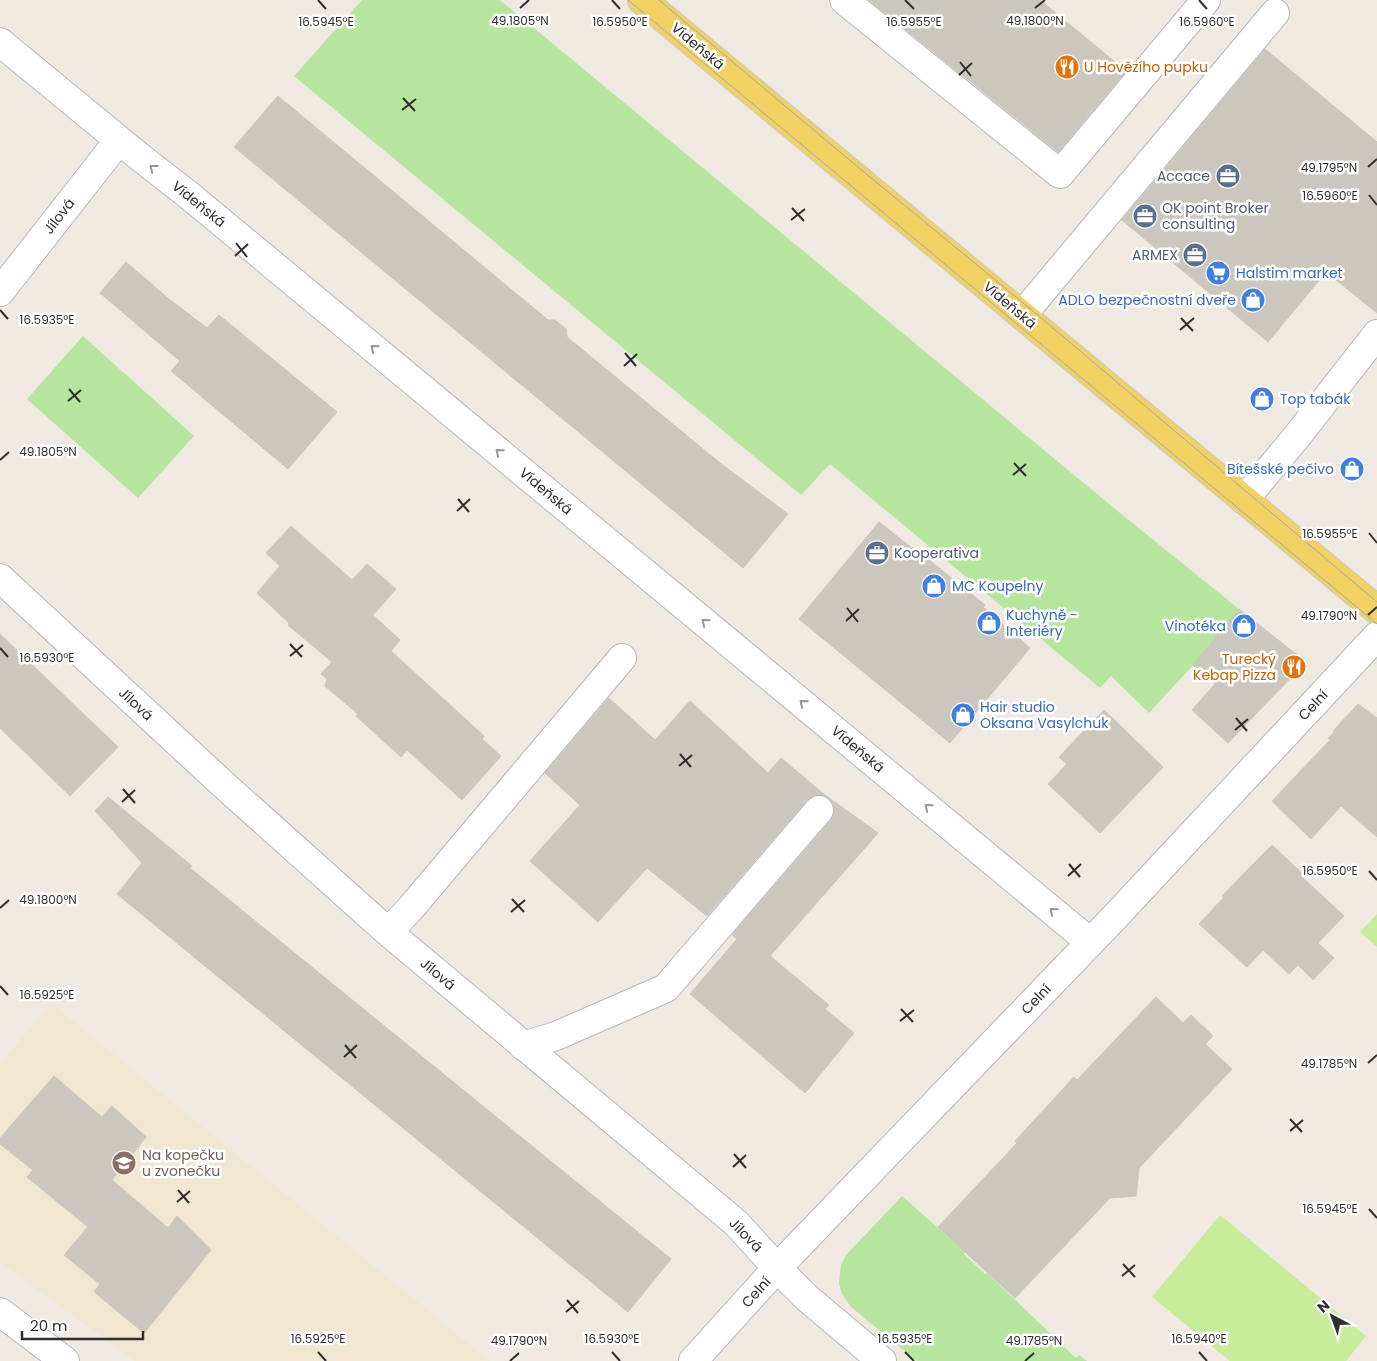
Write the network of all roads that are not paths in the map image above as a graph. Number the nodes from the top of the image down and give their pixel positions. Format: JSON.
{"nodes":[{"id":1,"x":642,"y":0,"type":"edge"},
{"id":2,"x":844,"y":0,"type":"edge"},
{"id":3,"x":1206,"y":0,"type":"edge"},
{"id":4,"x":1274,"y":12,"type":"dead end"},
{"id":5,"x":0,"y":42,"type":"edge"},
{"id":6,"x":119,"y":140,"type":"junction"},
{"id":7,"x":0,"y":292,"type":"edge"},
{"id":8,"x":1022,"y":315,"type":"junction"},
{"id":9,"x":1377,"y":334,"type":"edge"},
{"id":10,"x":1244,"y":500,"type":"junction"},
{"id":11,"x":0,"y":578,"type":"edge"},
{"id":12,"x":1377,"y":610,"type":"edge"},
{"id":13,"x":1377,"y":636,"type":"edge"},
{"id":14,"x":622,"y":658,"type":"dead end"},
{"id":15,"x":819,"y":810,"type":"dead end"},
{"id":16,"x":388,"y":932,"type":"junction"},
{"id":17,"x":1090,"y":942,"type":"junction"},
{"id":18,"x":523,"y":1046,"type":"junction"},
{"id":19,"x":777,"y":1268,"type":"junction"},
{"id":20,"x":0,"y":1312,"type":"edge"},
{"id":21,"x":65,"y":1361,"type":"edge"},
{"id":22,"x":693,"y":1361,"type":"edge"},
{"id":23,"x":882,"y":1361,"type":"edge"}],
"edges":[{"from":1,"to":8,"type":"main road","name":"Vídeňská"},
{"from":2,"to":3,"type":"street"},
{"from":4,"to":8,"type":"street"},
{"from":5,"to":6,"type":"street","name":"Vídeňská"},
{"from":6,"to":7,"type":"street","name":"Jílová"},
{"from":17,"to":6,"type":"street","name":"Vídeňská","one_way":true},
{"from":8,"to":10,"type":"main road","name":"Vídeňská"},
{"from":9,"to":10,"type":"street"},
{"from":10,"to":12,"type":"main road","name":"Vídeňská"},
{"from":11,"to":16,"type":"street","name":"Jílová"},
{"from":13,"to":17,"type":"street","name":"Celní"},
{"from":14,"to":16,"type":"street"},
{"from":15,"to":18,"type":"street"},
{"from":16,"to":18,"type":"street","name":"Jílová"},
{"from":17,"to":19,"type":"street","name":"Celní"},
{"from":18,"to":19,"type":"street","name":"Jílová"},
{"from":19,"to":22,"type":"street","name":"Celní"},
{"from":19,"to":23,"type":"street","name":"Jílová"},
{"from":20,"to":21,"type":"street"}]}
